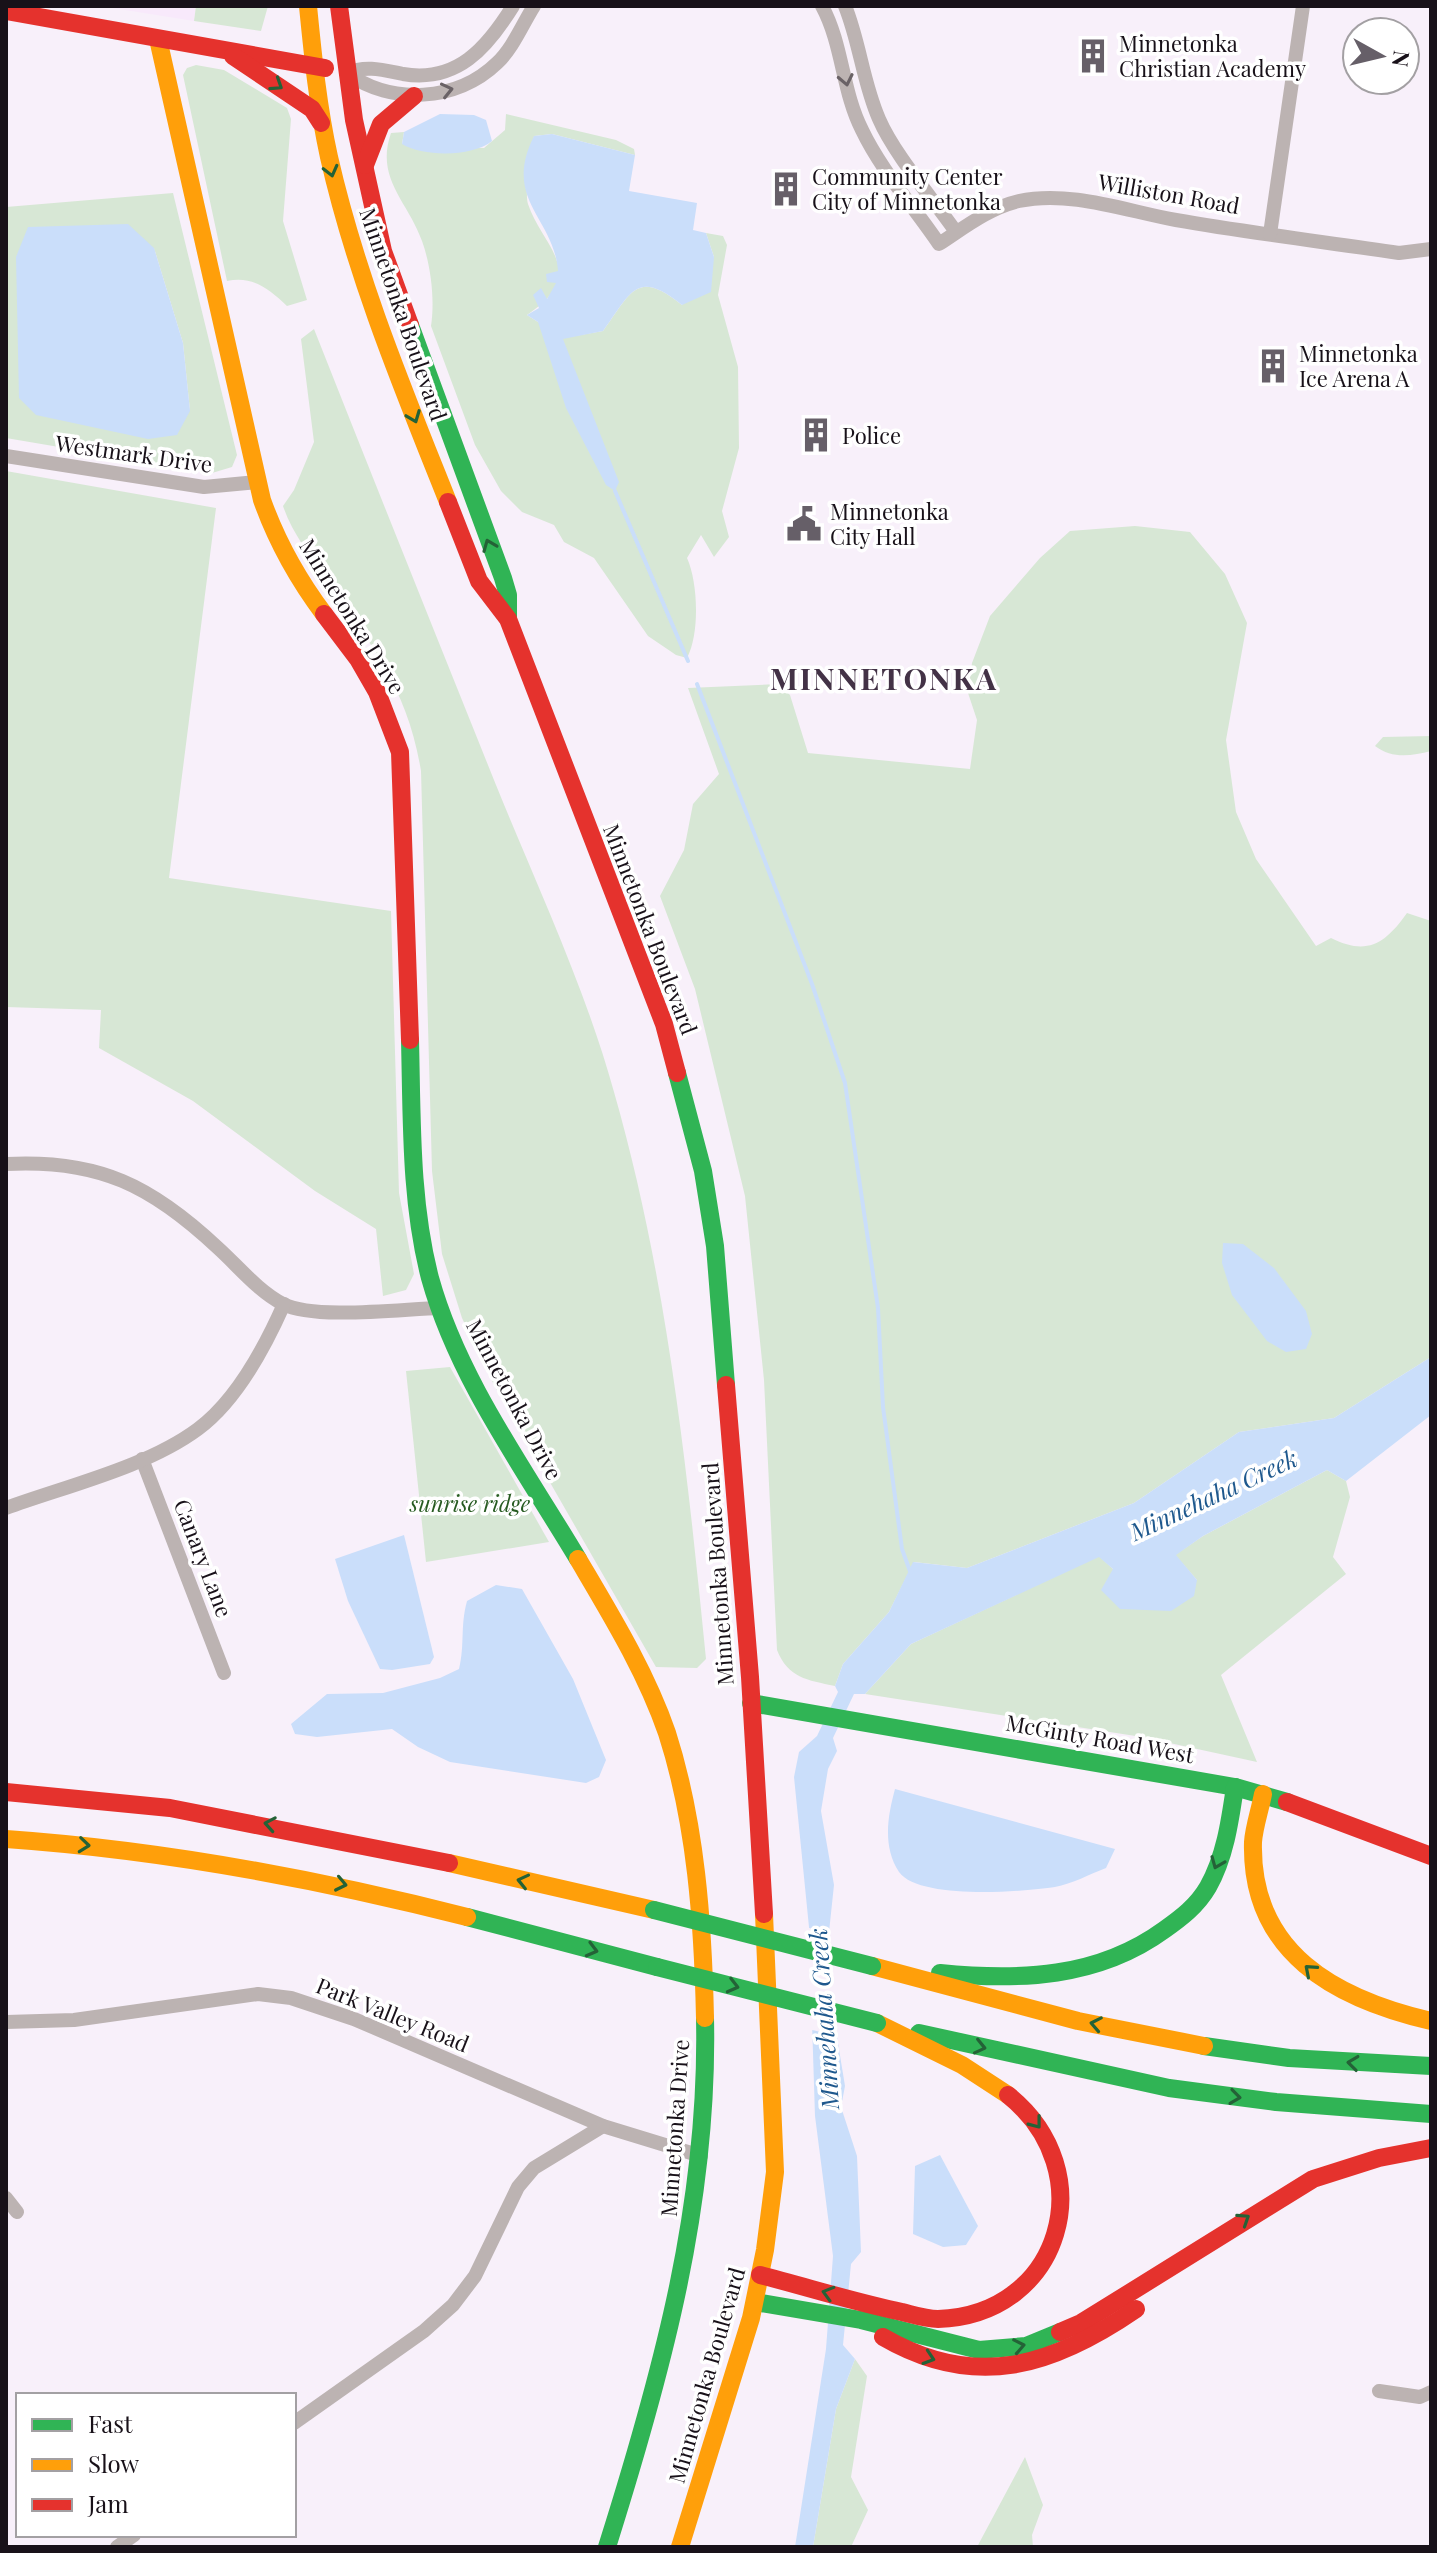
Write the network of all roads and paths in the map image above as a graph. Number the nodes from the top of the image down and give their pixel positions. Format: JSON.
{"nodes":[{"id":1,"x":308,"y":6,"type":"edge"},
{"id":2,"x":339,"y":6,"type":"edge"},
{"id":3,"x":513,"y":6,"type":"edge"},
{"id":4,"x":534,"y":6,"type":"edge"},
{"id":5,"x":822,"y":6,"type":"edge"},
{"id":6,"x":845,"y":6,"type":"edge"},
{"id":7,"x":1303,"y":6,"type":"edge"},
{"id":8,"x":6,"y":11,"type":"edge"},
{"id":9,"x":158,"y":39,"type":"junction"},
{"id":10,"x":226,"y":51,"type":"junction"},
{"id":11,"x":315,"y":66,"type":"junction"},
{"id":12,"x":347,"y":73,"type":"junction"},
{"id":13,"x":414,"y":96,"type":"junction"},
{"id":14,"x":323,"y":125,"type":"junction"},
{"id":15,"x":364,"y":173,"type":"junction"},
{"id":16,"x":956,"y":232,"type":"junction"},
{"id":17,"x":1270,"y":234,"type":"junction"},
{"id":18,"x":1431,"y":249,"type":"edge"},
{"id":19,"x":6,"y":456,"type":"edge"},
{"id":20,"x":257,"y":482,"type":"junction"},
{"id":21,"x":508,"y":619,"type":"junction"},
{"id":22,"x":6,"y":1164,"type":"edge"},
{"id":23,"x":284,"y":1304,"type":"junction"},
{"id":24,"x":440,"y":1308,"type":"junction"},
{"id":25,"x":142,"y":1459,"type":"junction"},
{"id":26,"x":6,"y":1508,"type":"edge"},
{"id":27,"x":224,"y":1673,"type":"dead end"},
{"id":28,"x":751,"y":1703,"type":"junction"},
{"id":29,"x":1235,"y":1787,"type":"junction"},
{"id":30,"x":6,"y":1792,"type":"edge"},
{"id":31,"x":1263,"y":1794,"type":"junction"},
{"id":32,"x":6,"y":1839,"type":"edge"},
{"id":33,"x":1431,"y":1856,"type":"edge"},
{"id":34,"x":872,"y":1966,"type":"junction"},
{"id":35,"x":1431,"y":2021,"type":"edge"},
{"id":36,"x":6,"y":2022,"type":"edge"},
{"id":37,"x":877,"y":2023,"type":"junction"},
{"id":38,"x":1431,"y":2066,"type":"edge"},
{"id":39,"x":1431,"y":2114,"type":"edge"},
{"id":40,"x":603,"y":2126,"type":"junction"},
{"id":41,"x":1431,"y":2148,"type":"edge"},
{"id":42,"x":701,"y":2156,"type":"junction"},
{"id":43,"x":6,"y":2198,"type":"edge"},
{"id":44,"x":17,"y":2212,"type":"dead end"},
{"id":45,"x":760,"y":2275,"type":"junction"},
{"id":46,"x":755,"y":2302,"type":"junction"},
{"id":47,"x":1379,"y":2391,"type":"dead end"},
{"id":48,"x":1431,"y":2392,"type":"edge"},
{"id":49,"x":296,"y":2422,"type":"edge"},
{"id":50,"x":607,"y":2547,"type":"edge"},
{"id":51,"x":680,"y":2547,"type":"edge"}],
"edges":[{"from":1,"to":11,"type":"main road","name":"Minnetonka Boulevard"},
{"from":2,"to":12,"type":"main road","name":"Minnetonka Boulevard"},
{"from":3,"to":12,"type":"street"},
{"from":13,"to":4,"type":"street","one_way":true},
{"from":5,"to":16,"type":"street","name":"Williston Road","one_way":true},
{"from":6,"to":16,"type":"street"},
{"from":7,"to":17,"type":"street"},
{"from":8,"to":9,"type":"main road"},
{"from":9,"to":10,"type":"main road"},
{"from":9,"to":20,"type":"main road","name":"Minnetonka Drive"},
{"from":10,"to":11,"type":"main road"},
{"from":10,"to":14,"type":"main road","one_way":true},
{"from":11,"to":12,"type":"main road"},
{"from":11,"to":14,"type":"main road","name":"Minnetonka Boulevard"},
{"from":12,"to":13,"type":"street"},
{"from":12,"to":15,"type":"main road","name":"Minnetonka Boulevard"},
{"from":13,"to":15,"type":"main road"},
{"from":14,"to":21,"type":"main road","name":"Minnetonka Boulevard","one_way":true},
{"from":21,"to":15,"type":"main road","name":"Minnetonka Boulevard","one_way":true},
{"from":16,"to":17,"type":"street","name":"Williston Road"},
{"from":17,"to":18,"type":"street","name":"Williston Road"},
{"from":19,"to":20,"type":"street","name":"Westmark Drive"},
{"from":20,"to":24,"type":"main road","name":"Minnetonka Drive"},
{"from":21,"to":28,"type":"main road","name":"Minnetonka Boulevard"},
{"from":22,"to":23,"type":"street"},
{"from":23,"to":24,"type":"street"},
{"from":23,"to":25,"type":"street"},
{"from":24,"to":42,"type":"main road","name":"Minnetonka Drive"},
{"from":25,"to":26,"type":"street"},
{"from":25,"to":27,"type":"street","name":"Canary Lane"},
{"from":28,"to":29,"type":"main road","name":"McGinty Road West"},
{"from":28,"to":45,"type":"main road","name":"Minnetonka Boulevard"},
{"from":29,"to":31,"type":"main road","name":"McGinty Road West"},
{"from":29,"to":34,"type":"main road","one_way":true},
{"from":34,"to":30,"type":"main road","one_way":true,"bridge":true},
{"from":31,"to":33,"type":"main road","name":"McGinty Road West"},
{"from":35,"to":31,"type":"main road","one_way":true},
{"from":32,"to":37,"type":"main road","one_way":true,"bridge":true},
{"from":38,"to":34,"type":"main road","one_way":true},
{"from":36,"to":40,"type":"street","name":"Park Valley Road"},
{"from":37,"to":39,"type":"main road","one_way":true},
{"from":37,"to":45,"type":"main road","one_way":true},
{"from":40,"to":42,"type":"street","name":"Park Valley Road"},
{"from":40,"to":49,"type":"street"},
{"from":46,"to":41,"type":"main road","one_way":true},
{"from":42,"to":50,"type":"main road","name":"Minnetonka Drive"},
{"from":43,"to":44,"type":"street"},
{"from":45,"to":46,"type":"main road","name":"Minnetonka Boulevard"},
{"from":46,"to":51,"type":"main road","name":"Minnetonka Boulevard"},
{"from":47,"to":48,"type":"street"}]}
